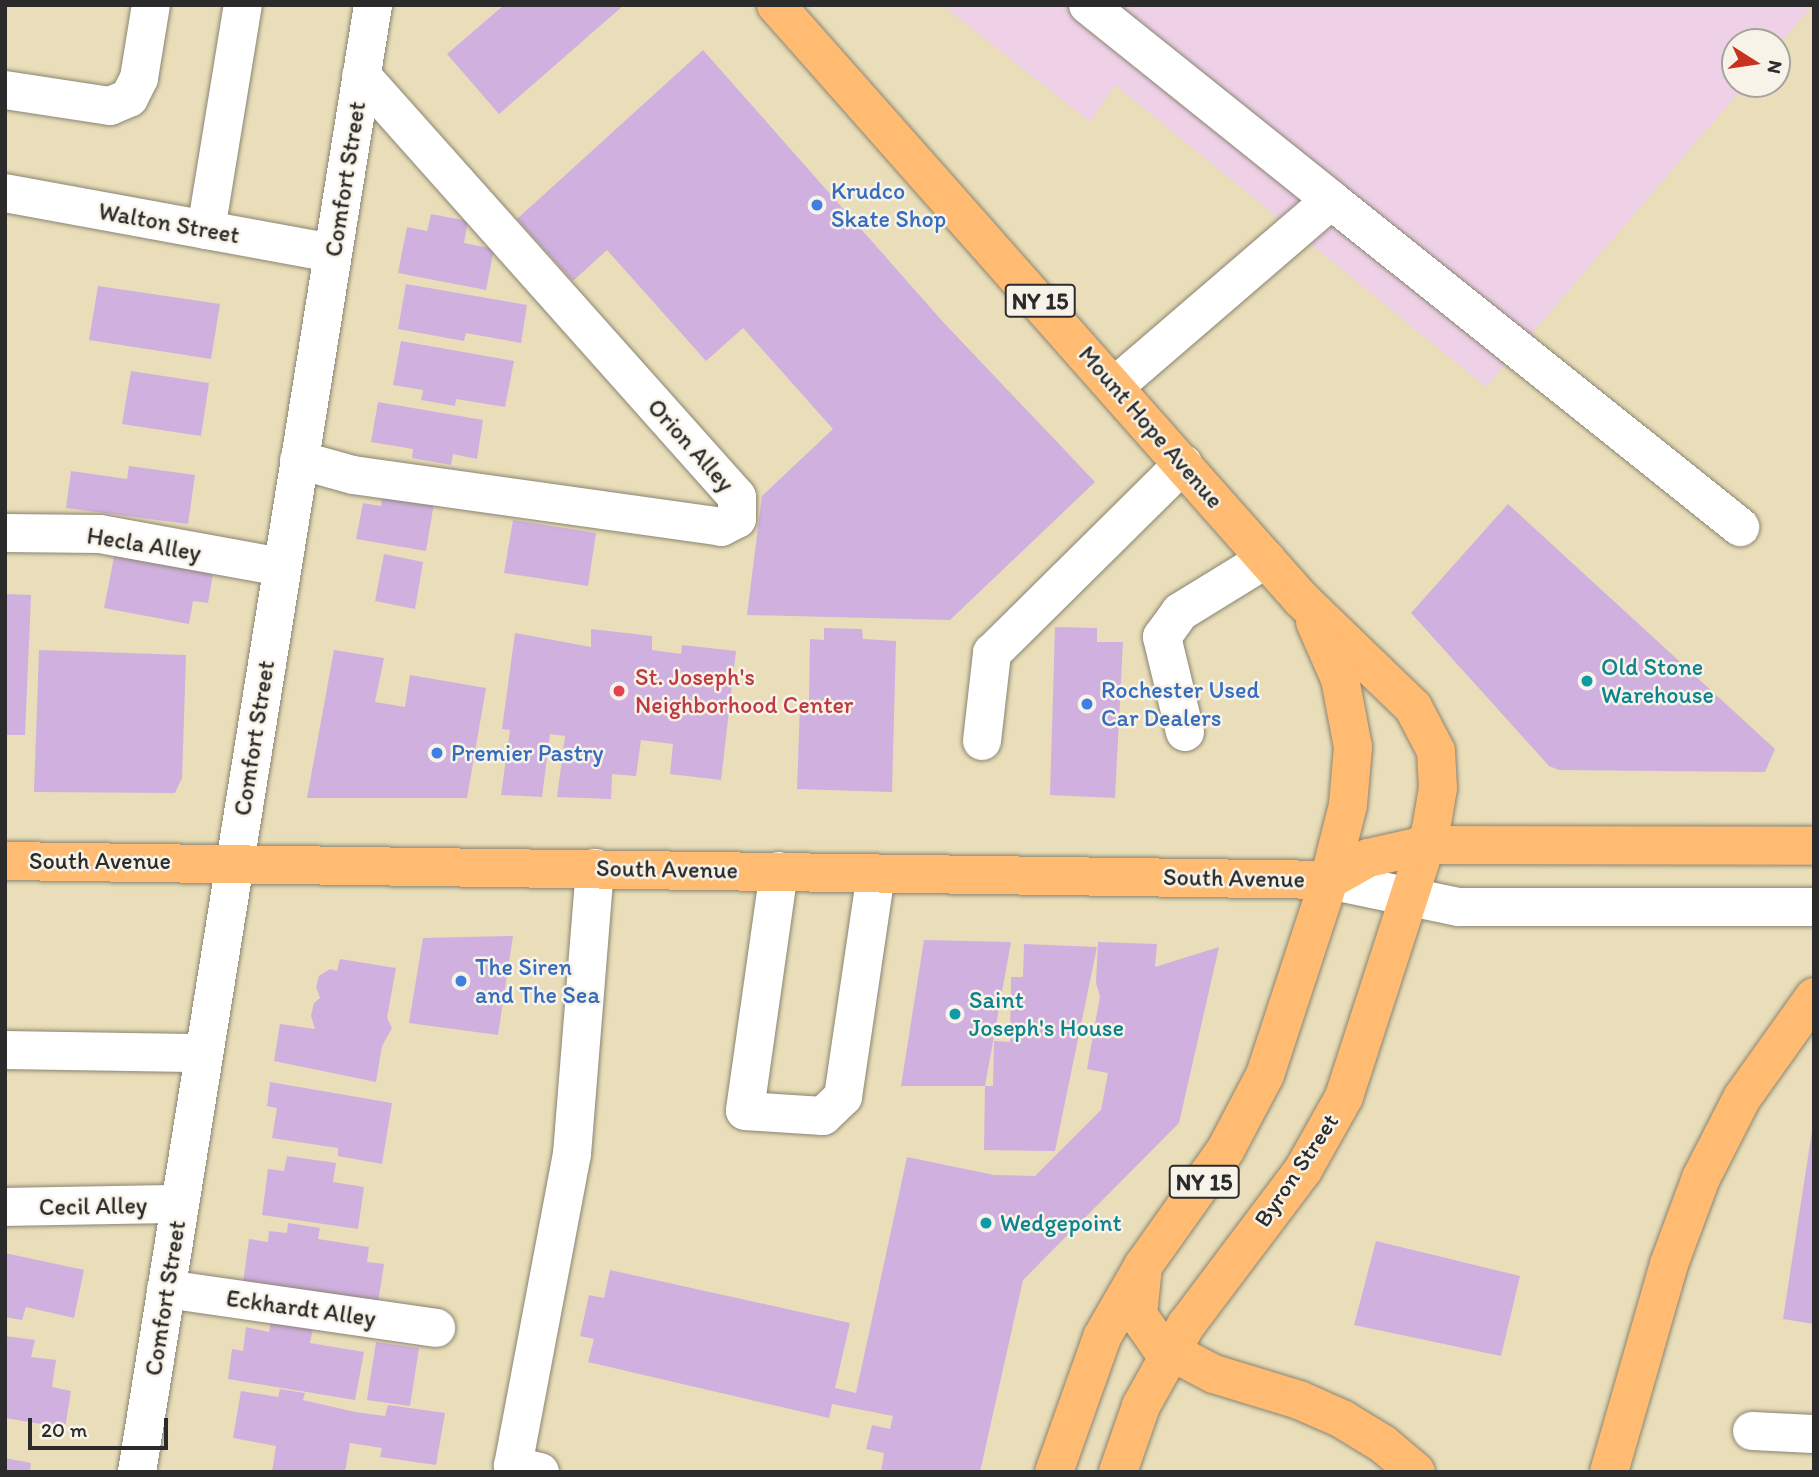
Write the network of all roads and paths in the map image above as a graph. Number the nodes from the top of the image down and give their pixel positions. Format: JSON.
{"nodes":[{"id":1,"x":151,"y":5,"type":"edge"},
{"id":2,"x":243,"y":5,"type":"edge"},
{"id":3,"x":373,"y":5,"type":"edge"},
{"id":4,"x":776,"y":5,"type":"edge"},
{"id":5,"x":1088,"y":5,"type":"edge"},
{"id":6,"x":361,"y":75,"type":"junction"},
{"id":7,"x":5,"y":90,"type":"edge"},
{"id":8,"x":5,"y":193,"type":"edge"},
{"id":9,"x":1331,"y":200,"type":"junction"},
{"id":10,"x":206,"y":230,"type":"junction"},
{"id":11,"x":333,"y":253,"type":"junction"},
{"id":12,"x":1115,"y":386,"type":"junction"},
{"id":13,"x":299,"y":460,"type":"junction"},
{"id":14,"x":1183,"y":464,"type":"junction"},
{"id":15,"x":1740,"y":527,"type":"dead end"},
{"id":16,"x":5,"y":533,"type":"edge"},
{"id":17,"x":1266,"y":559,"type":"junction"},
{"id":18,"x":282,"y":566,"type":"junction"},
{"id":19,"x":1301,"y":599,"type":"junction"},
{"id":20,"x":1185,"y":732,"type":"dead end"},
{"id":21,"x":982,"y":741,"type":"dead end"},
{"id":22,"x":1426,"y":845,"type":"junction"},
{"id":23,"x":1814,"y":846,"type":"edge"},
{"id":24,"x":5,"y":861,"type":"edge"},
{"id":25,"x":234,"y":862,"type":"junction"},
{"id":26,"x":595,"y":868,"type":"junction"},
{"id":27,"x":779,"y":871,"type":"junction"},
{"id":28,"x":876,"y":873,"type":"junction"},
{"id":29,"x":1329,"y":880,"type":"junction"},
{"id":30,"x":1409,"y":899,"type":"junction"},
{"id":31,"x":1808,"y":907,"type":"edge"},
{"id":32,"x":1814,"y":997,"type":"edge"},
{"id":33,"x":5,"y":1050,"type":"edge"},
{"id":34,"x":204,"y":1053,"type":"junction"},
{"id":35,"x":180,"y":1204,"type":"junction"},
{"id":36,"x":5,"y":1207,"type":"edge"},
{"id":37,"x":1143,"y":1266,"type":"junction"},
{"id":38,"x":166,"y":1289,"type":"junction"},
{"id":39,"x":436,"y":1328,"type":"dead end"},
{"id":40,"x":1170,"y":1353,"type":"junction"},
{"id":41,"x":1752,"y":1431,"type":"dead end"},
{"id":42,"x":1814,"y":1434,"type":"edge"},
{"id":43,"x":136,"y":1472,"type":"edge"},
{"id":44,"x":540,"y":1472,"type":"edge"},
{"id":45,"x":1054,"y":1472,"type":"edge"},
{"id":46,"x":1118,"y":1472,"type":"edge"},
{"id":47,"x":1416,"y":1472,"type":"edge"},
{"id":48,"x":1609,"y":1472,"type":"edge"}],
"edges":[{"from":1,"to":7,"type":"street"},
{"from":2,"to":10,"type":"street"},
{"from":3,"to":6,"type":"street","name":"Comfort Street"},
{"from":4,"to":12,"type":"main road","name":"Mount Hope Avenue","number":"NY 15"},
{"from":5,"to":9,"type":"street"},
{"from":6,"to":11,"type":"street","name":"Comfort Street"},
{"from":6,"to":13,"type":"street","name":"Orion Alley"},
{"from":8,"to":10,"type":"street","name":"Walton Street"},
{"from":9,"to":12,"type":"street"},
{"from":9,"to":15,"type":"street"},
{"from":10,"to":11,"type":"street","name":"Walton Street"},
{"from":11,"to":13,"type":"street","name":"Comfort Street"},
{"from":12,"to":14,"type":"main road","name":"Mount Hope Avenue","number":"NY 15"},
{"from":13,"to":18,"type":"street","name":"Comfort Street"},
{"from":14,"to":17,"type":"main road","name":"Mount Hope Avenue","number":"NY 15"},
{"from":14,"to":21,"type":"street"},
{"from":16,"to":18,"type":"street","name":"Hecla Alley"},
{"from":17,"to":19,"type":"main road","name":"Mount Hope Avenue","number":"NY 15"},
{"from":17,"to":20,"type":"street"},
{"from":18,"to":25,"type":"street","name":"Comfort Street"},
{"from":19,"to":22,"type":"main road","name":"Mount Hope Avenue","number":"NY 15"},
{"from":19,"to":29,"type":"main road","name":"Mount Hope Avenue","number":"NY 15"},
{"from":22,"to":23,"type":"main road","name":"South Avenue"},
{"from":22,"to":29,"type":"main road","name":"South Avenue"},
{"from":22,"to":30,"type":"main road","name":"Byron Street"},
{"from":24,"to":25,"type":"main road","name":"South Avenue"},
{"from":25,"to":26,"type":"main road","name":"South Avenue"},
{"from":25,"to":34,"type":"street","name":"Comfort Street"},
{"from":26,"to":27,"type":"main road","name":"South Avenue"},
{"from":26,"to":44,"type":"street"},
{"from":27,"to":28,"type":"main road","name":"South Avenue"},
{"from":27,"to":28,"type":"street"},
{"from":28,"to":29,"type":"main road","name":"South Avenue"},
{"from":29,"to":30,"type":"street","name":"South Avenue"},
{"from":29,"to":37,"type":"main road","number":"NY 15"},
{"from":30,"to":31,"type":"street","name":"South Avenue"},
{"from":30,"to":40,"type":"main road","name":"Byron Street"},
{"from":32,"to":48,"type":"main road"},
{"from":33,"to":34,"type":"street"},
{"from":34,"to":35,"type":"street","name":"Comfort Street"},
{"from":35,"to":36,"type":"street","name":"Cecil Alley"},
{"from":35,"to":38,"type":"street","name":"Comfort Street"},
{"from":37,"to":40,"type":"main road"},
{"from":37,"to":45,"type":"main road","number":"NY 15"},
{"from":38,"to":39,"type":"street","name":"Eckhardt Alley"},
{"from":38,"to":43,"type":"street","name":"Comfort Street"},
{"from":40,"to":46,"type":"main road","name":"Byron Street"},
{"from":40,"to":47,"type":"main road"},
{"from":41,"to":42,"type":"street"}]}
